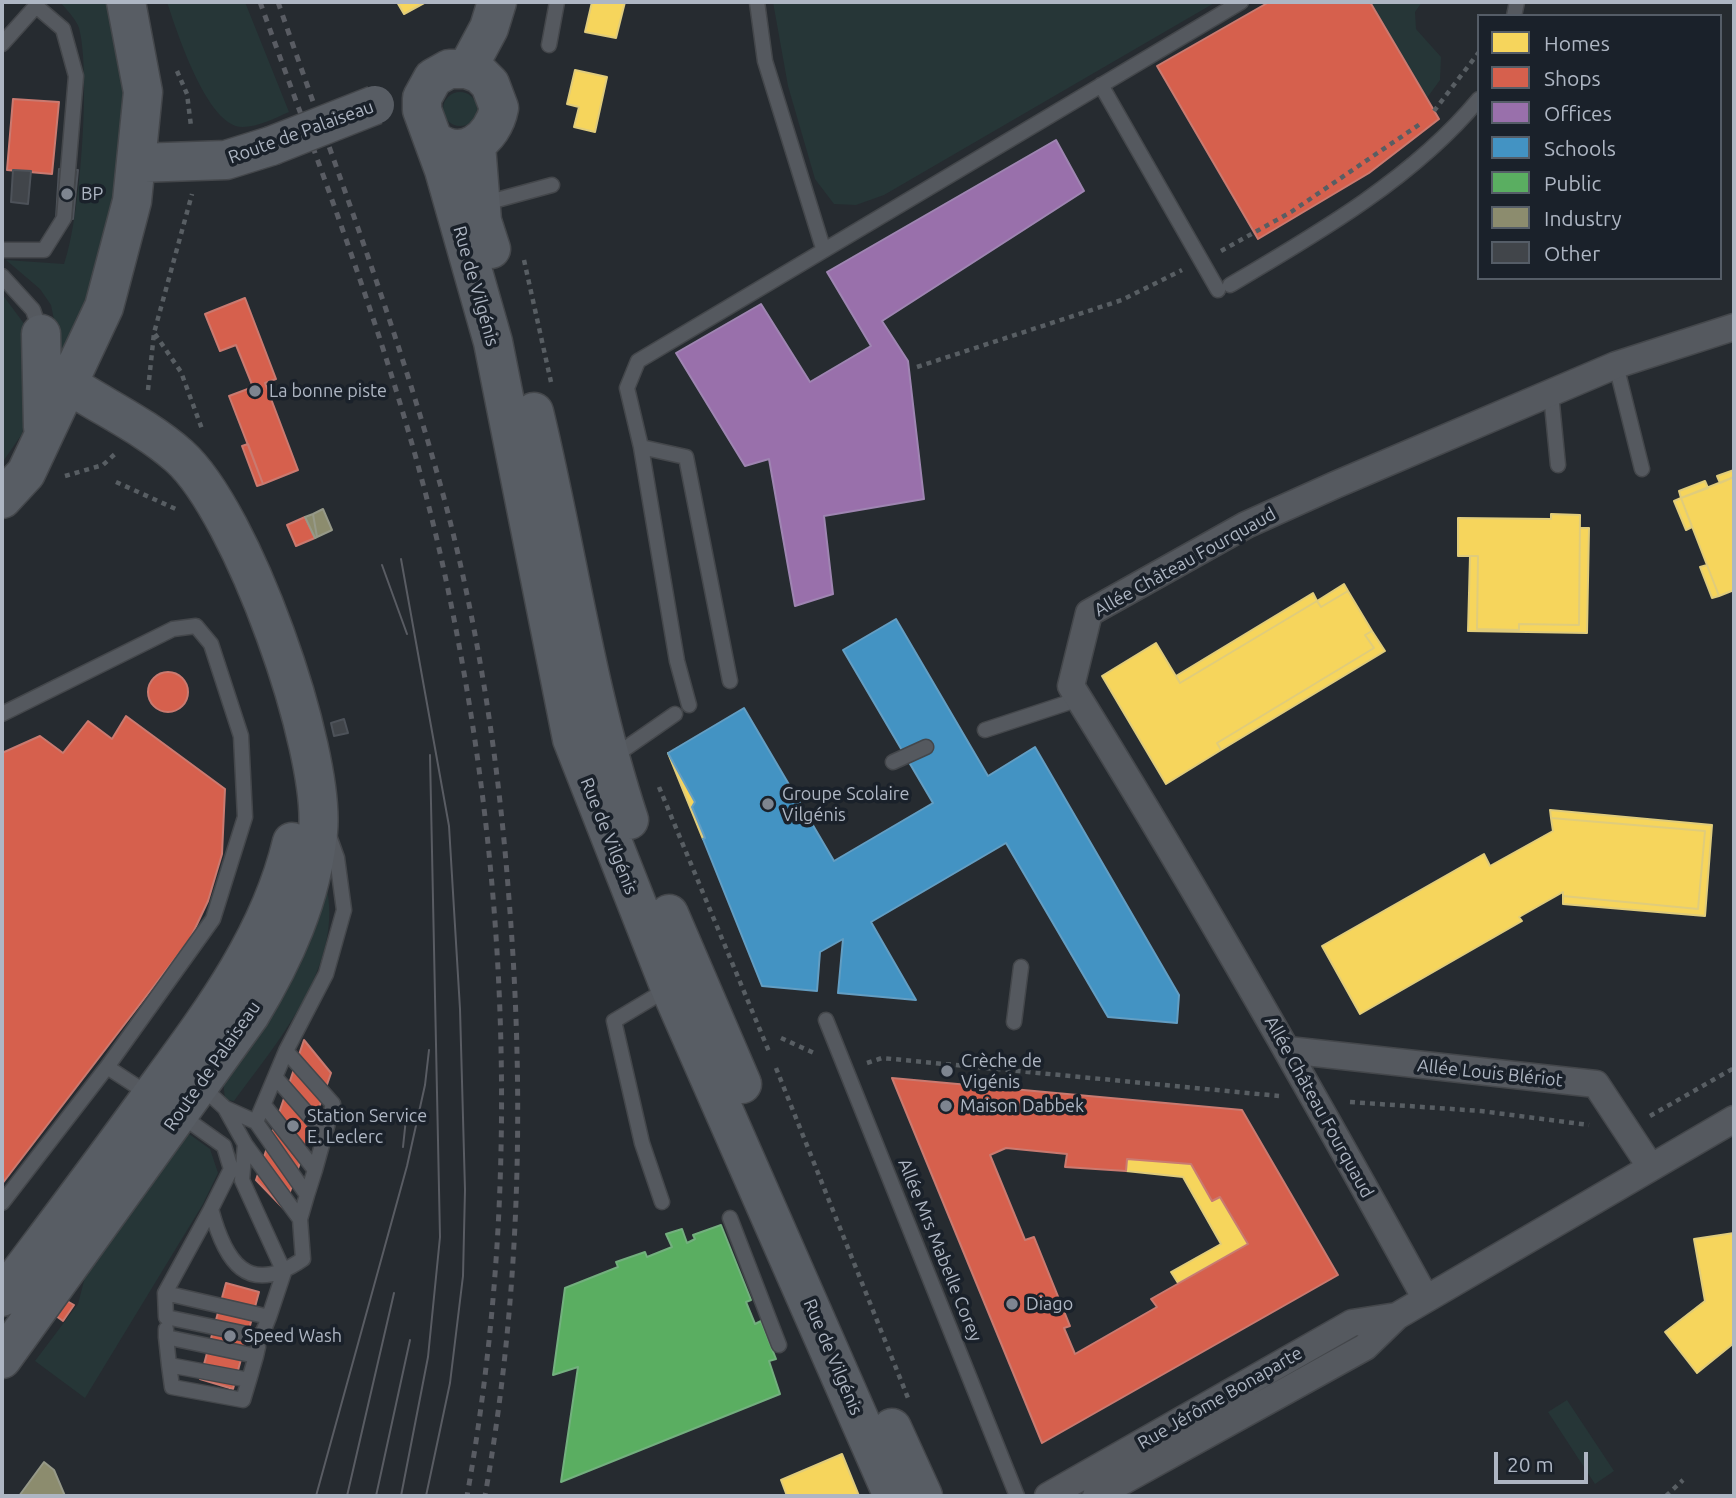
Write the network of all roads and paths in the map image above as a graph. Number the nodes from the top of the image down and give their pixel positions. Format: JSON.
{"nodes":[{"id":1,"x":126,"y":2,"type":"edge"},
{"id":2,"x":497,"y":2,"type":"edge"},
{"id":3,"x":557,"y":2,"type":"edge"},
{"id":4,"x":757,"y":2,"type":"edge"},
{"id":5,"x":1241,"y":2,"type":"edge"},
{"id":6,"x":2,"y":44,"type":"edge"},
{"id":7,"x":549,"y":45,"type":"dead end"},
{"id":8,"x":467,"y":69,"type":"junction"},
{"id":9,"x":1101,"y":85,"type":"junction"},
{"id":10,"x":422,"y":98,"type":"junction"},
{"id":11,"x":1477,"y":101,"type":"edge"},
{"id":12,"x":434,"y":140,"type":"junction"},
{"id":13,"x":476,"y":145,"type":"junction"},
{"id":14,"x":138,"y":163,"type":"junction"},
{"id":15,"x":552,"y":186,"type":"dead end"},
{"id":16,"x":193,"y":191,"type":"dead end"},
{"id":17,"x":481,"y":205,"type":"junction"},
{"id":18,"x":823,"y":248,"type":"junction"},
{"id":19,"x":2,"y":250,"type":"edge"},
{"id":20,"x":522,"y":253,"type":"dead end"},
{"id":21,"x":2,"y":276,"type":"edge"},
{"id":22,"x":1734,"y":327,"type":"edge"},
{"id":23,"x":41,"y":334,"type":"joint"},
{"id":24,"x":1616,"y":365,"type":"junction"},
{"id":25,"x":68,"y":384,"type":"junction"},
{"id":26,"x":553,"y":391,"type":"dead end"},
{"id":27,"x":147,"y":393,"type":"dead end"},
{"id":28,"x":1551,"y":394,"type":"junction"},
{"id":29,"x":43,"y":440,"type":"junction"},
{"id":30,"x":123,"y":445,"type":"dead end"},
{"id":31,"x":641,"y":447,"type":"junction"},
{"id":32,"x":1558,"y":465,"type":"dead end"},
{"id":33,"x":1642,"y":469,"type":"dead end"},
{"id":34,"x":61,"y":477,"type":"dead end"},
{"id":35,"x":2,"y":499,"type":"edge"},
{"id":36,"x":730,"y":681,"type":"dead end"},
{"id":37,"x":1079,"y":699,"type":"junction"},
{"id":38,"x":689,"y":705,"type":"dead end"},
{"id":39,"x":2,"y":714,"type":"edge"},
{"id":40,"x":675,"y":714,"type":"dead end"},
{"id":41,"x":985,"y":730,"type":"dead end"},
{"id":42,"x":303,"y":733,"type":"junction"},
{"id":43,"x":572,"y":739,"type":"junction"},
{"id":44,"x":926,"y":747,"type":"dead end"},
{"id":45,"x":624,"y":749,"type":"junction"},
{"id":46,"x":893,"y":762,"type":"dead end"},
{"id":47,"x":319,"y":805,"type":"junction"},
{"id":48,"x":1021,"y":967,"type":"dead end"},
{"id":49,"x":670,"y":988,"type":"junction"},
{"id":50,"x":826,"y":1020,"type":"dead end"},
{"id":51,"x":1014,"y":1022,"type":"dead end"},
{"id":52,"x":781,"y":1038,"type":"dead end"},
{"id":53,"x":1288,"y":1050,"type":"junction"},
{"id":54,"x":286,"y":1051,"type":"junction"},
{"id":55,"x":107,"y":1068,"type":"junction"},
{"id":56,"x":1734,"y":1068,"type":"edge"},
{"id":57,"x":848,"y":1070,"type":"junction"},
{"id":58,"x":276,"y":1079,"type":"junction"},
{"id":59,"x":182,"y":1092,"type":"junction"},
{"id":60,"x":1315,"y":1099,"type":"junction"},
{"id":61,"x":264,"y":1105,"type":"junction"},
{"id":62,"x":1734,"y":1119,"type":"edge"},
{"id":63,"x":256,"y":1122,"type":"junction"},
{"id":64,"x":1626,"y":1129,"type":"junction"},
{"id":65,"x":325,"y":1134,"type":"junction"},
{"id":66,"x":245,"y":1144,"type":"junction"},
{"id":67,"x":1650,"y":1166,"type":"junction"},
{"id":68,"x":315,"y":1170,"type":"junction"},
{"id":69,"x":307,"y":1195,"type":"junction"},
{"id":70,"x":662,"y":1202,"type":"dead end"},
{"id":71,"x":2,"y":1203,"type":"edge"},
{"id":72,"x":211,"y":1209,"type":"junction"},
{"id":73,"x":730,"y":1218,"type":"dead end"},
{"id":74,"x":300,"y":1219,"type":"junction"},
{"id":75,"x":284,"y":1272,"type":"junction"},
{"id":76,"x":165,"y":1293,"type":"junction"},
{"id":77,"x":2,"y":1297,"type":"edge"},
{"id":78,"x":1426,"y":1299,"type":"junction"},
{"id":79,"x":1397,"y":1316,"type":"junction"},
{"id":80,"x":166,"y":1317,"type":"junction"},
{"id":81,"x":269,"y":1317,"type":"junction"},
{"id":82,"x":166,"y":1337,"type":"junction"},
{"id":83,"x":261,"y":1337,"type":"junction"},
{"id":84,"x":779,"y":1345,"type":"dead end"},
{"id":85,"x":256,"y":1356,"type":"junction"},
{"id":86,"x":2,"y":1359,"type":"edge"},
{"id":87,"x":169,"y":1364,"type":"junction"},
{"id":88,"x":249,"y":1380,"type":"junction"},
{"id":89,"x":911,"y":1406,"type":"dead end"},
{"id":90,"x":1683,"y":1480,"type":"dead end"},
{"id":91,"x":893,"y":1496,"type":"edge"},
{"id":92,"x":923,"y":1496,"type":"edge"},
{"id":93,"x":1017,"y":1496,"type":"edge"},
{"id":94,"x":1048,"y":1496,"type":"edge"},
{"id":95,"x":1096,"y":1496,"type":"edge"},
{"id":96,"x":1666,"y":1496,"type":"edge"}],
"edges":[{"from":1,"to":14,"type":"street"},
{"from":2,"to":8,"type":"street"},
{"from":3,"to":7,"type":"lane"},
{"from":4,"to":18,"type":"lane"},
{"from":5,"to":9,"type":"lane"},
{"from":6,"to":19,"type":"lane"},
{"from":8,"to":10,"type":"street"},
{"from":8,"to":13,"type":"street"},
{"from":9,"to":11,"type":"lane"},
{"from":9,"to":18,"type":"lane"},
{"from":10,"to":12,"type":"street","name":"Rue de Vilgénis"},
{"from":10,"to":14,"type":"street","name":"Route de Palaiseau","bridge":true},
{"from":12,"to":13,"type":"street"},
{"from":12,"to":43,"type":"street","name":"Rue de Vilgénis"},
{"from":13,"to":17,"type":"street","name":"Rue de Vilgénis"},
{"from":14,"to":25,"type":"street"},
{"from":15,"to":17,"type":"lane"},
{"from":16,"to":27,"type":"path"},
{"from":17,"to":45,"type":"street","name":"Rue de Vilgénis"},
{"from":18,"to":31,"type":"lane"},
{"from":20,"to":26,"type":"path"},
{"from":21,"to":23,"type":"lane"},
{"from":22,"to":24,"type":"street","name":"Allée Château Fourquaud"},
{"from":23,"to":29,"type":"street"},
{"from":24,"to":28,"type":"street","name":"Allée Château Fourquaud"},
{"from":24,"to":33,"type":"lane"},
{"from":25,"to":29,"type":"street"},
{"from":25,"to":42,"type":"street","name":"Route de Palaiseau"},
{"from":28,"to":32,"type":"lane"},
{"from":28,"to":37,"type":"street","name":"Allée Château Fourquaud"},
{"from":29,"to":35,"type":"street"},
{"from":30,"to":34,"type":"path"},
{"from":31,"to":36,"type":"lane"},
{"from":31,"to":38,"type":"lane"},
{"from":37,"to":41,"type":"lane"},
{"from":37,"to":53,"type":"street","name":"Allée Château Fourquaud"},
{"from":39,"to":55,"type":"lane"},
{"from":40,"to":45,"type":"lane"},
{"from":42,"to":47,"type":"street","name":"Route de Palaiseau"},
{"from":42,"to":59,"type":"street","name":"Route de Palaiseau"},
{"from":43,"to":45,"type":"street"},
{"from":43,"to":49,"type":"street","name":"Rue de Vilgénis"},
{"from":44,"to":46,"type":"lane"},
{"from":45,"to":89,"type":"path"},
{"from":45,"to":92,"type":"street","name":"Rue de Vilgénis"},
{"from":47,"to":54,"type":"lane"},
{"from":47,"to":59,"type":"street","name":"Route de Palaiseau"},
{"from":48,"to":51,"type":"lane"},
{"from":49,"to":70,"type":"lane"},
{"from":49,"to":91,"type":"street","name":"Rue de Vilgénis"},
{"from":50,"to":57,"type":"lane","name":"Allée Mrs Mabelle Corey"},
{"from":52,"to":57,"type":"path"},
{"from":53,"to":60,"type":"street","name":"Allée Château Fourquaud"},
{"from":53,"to":64,"type":"street","name":"Allée Louis Blériot"},
{"from":54,"to":58,"type":"lane"},
{"from":54,"to":65,"type":"lane"},
{"from":55,"to":59,"type":"lane"},
{"from":55,"to":71,"type":"lane"},
{"from":56,"to":64,"type":"path"},
{"from":57,"to":60,"type":"path"},
{"from":57,"to":93,"type":"lane","name":"Allée Mrs Mabelle Corey"},
{"from":58,"to":61,"type":"lane"},
{"from":58,"to":65,"type":"lane"},
{"from":59,"to":63,"type":"lane"},
{"from":59,"to":66,"type":"lane"},
{"from":59,"to":72,"type":"lane"},
{"from":59,"to":77,"type":"street","name":"Route de Palaiseau"},
{"from":59,"to":86,"type":"street","name":"Route de Palaiseau"},
{"from":60,"to":64,"type":"path"},
{"from":60,"to":78,"type":"street","name":"Allée Château Fourquaud"},
{"from":61,"to":63,"type":"lane"},
{"from":61,"to":68,"type":"lane"},
{"from":62,"to":67,"type":"street","name":"Rue Jérôme Bonaparte"},
{"from":63,"to":69,"type":"lane"},
{"from":64,"to":67,"type":"street","name":"Allée Louis Blériot"},
{"from":65,"to":68,"type":"lane"},
{"from":66,"to":74,"type":"lane"},
{"from":66,"to":75,"type":"lane"},
{"from":67,"to":78,"type":"street","name":"Rue Jérôme Bonaparte"},
{"from":68,"to":69,"type":"lane"},
{"from":69,"to":74,"type":"lane"},
{"from":72,"to":75,"type":"lane"},
{"from":72,"to":76,"type":"lane"},
{"from":73,"to":84,"type":"lane"},
{"from":74,"to":75,"type":"lane"},
{"from":75,"to":81,"type":"lane"},
{"from":76,"to":80,"type":"lane"},
{"from":76,"to":81,"type":"lane"},
{"from":78,"to":79,"type":"street","name":"Rue Jérôme Bonaparte"},
{"from":79,"to":94,"type":"street","name":"Rue Jérôme Bonaparte"},
{"from":79,"to":95,"type":"street","name":"Rue Jérôme Bonaparte"},
{"from":80,"to":82,"type":"lane"},
{"from":80,"to":83,"type":"lane"},
{"from":81,"to":83,"type":"lane"},
{"from":82,"to":85,"type":"lane"},
{"from":82,"to":87,"type":"lane"},
{"from":83,"to":85,"type":"lane"},
{"from":85,"to":88,"type":"lane"},
{"from":87,"to":88,"type":"lane"},
{"from":87,"to":88,"type":"lane"},
{"from":90,"to":96,"type":"path"}]}
